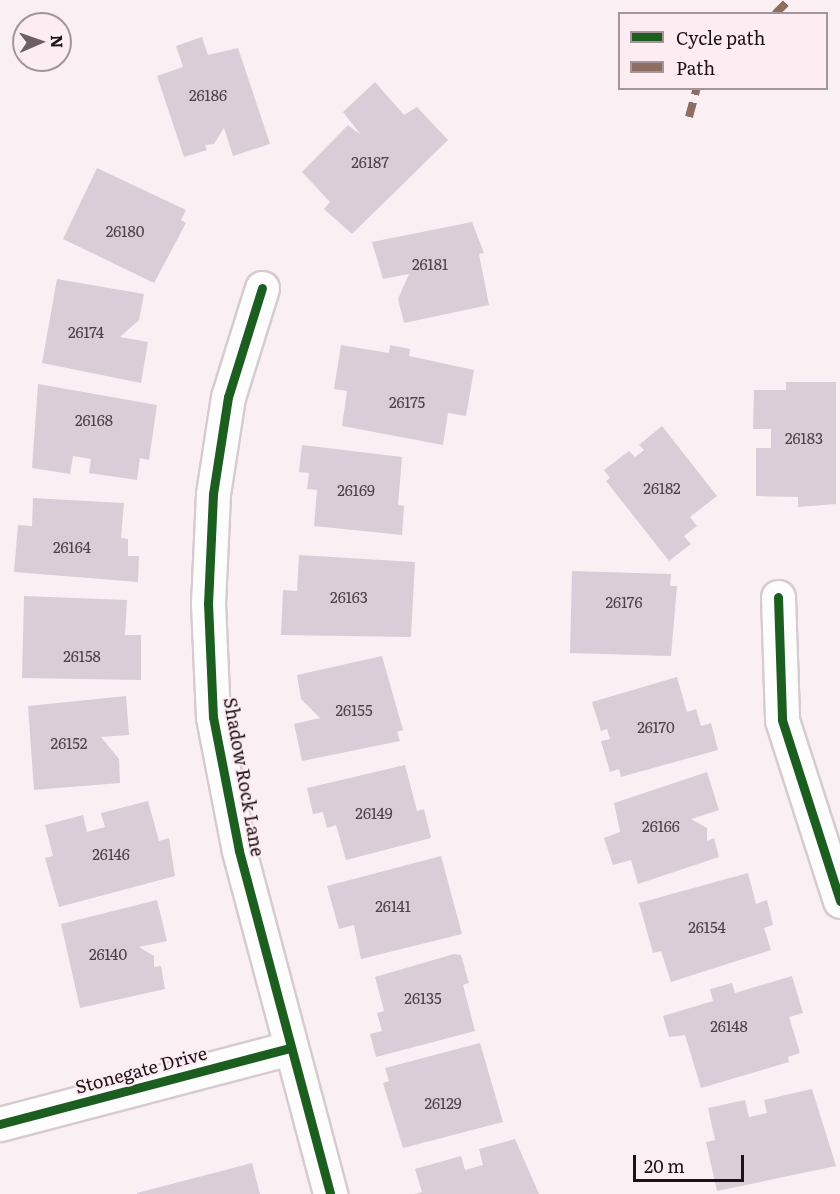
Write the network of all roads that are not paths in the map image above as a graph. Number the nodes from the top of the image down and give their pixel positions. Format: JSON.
{"nodes":[{"id":1,"x":262,"y":288,"type":"dead end"},
{"id":2,"x":778,"y":597,"type":"dead end"},
{"id":3,"x":840,"y":901,"type":"edge"},
{"id":4,"x":290,"y":1048,"type":"junction"},
{"id":5,"x":0,"y":1124,"type":"edge"},
{"id":6,"x":330,"y":1194,"type":"edge"}],
"edges":[{"from":1,"to":4,"type":"street","name":"Shadow Rock Lane"},
{"from":2,"to":3,"type":"street"},
{"from":4,"to":5,"type":"street","name":"Stonegate Drive"},
{"from":4,"to":6,"type":"street","name":"Shadow Rock Lane"}]}
